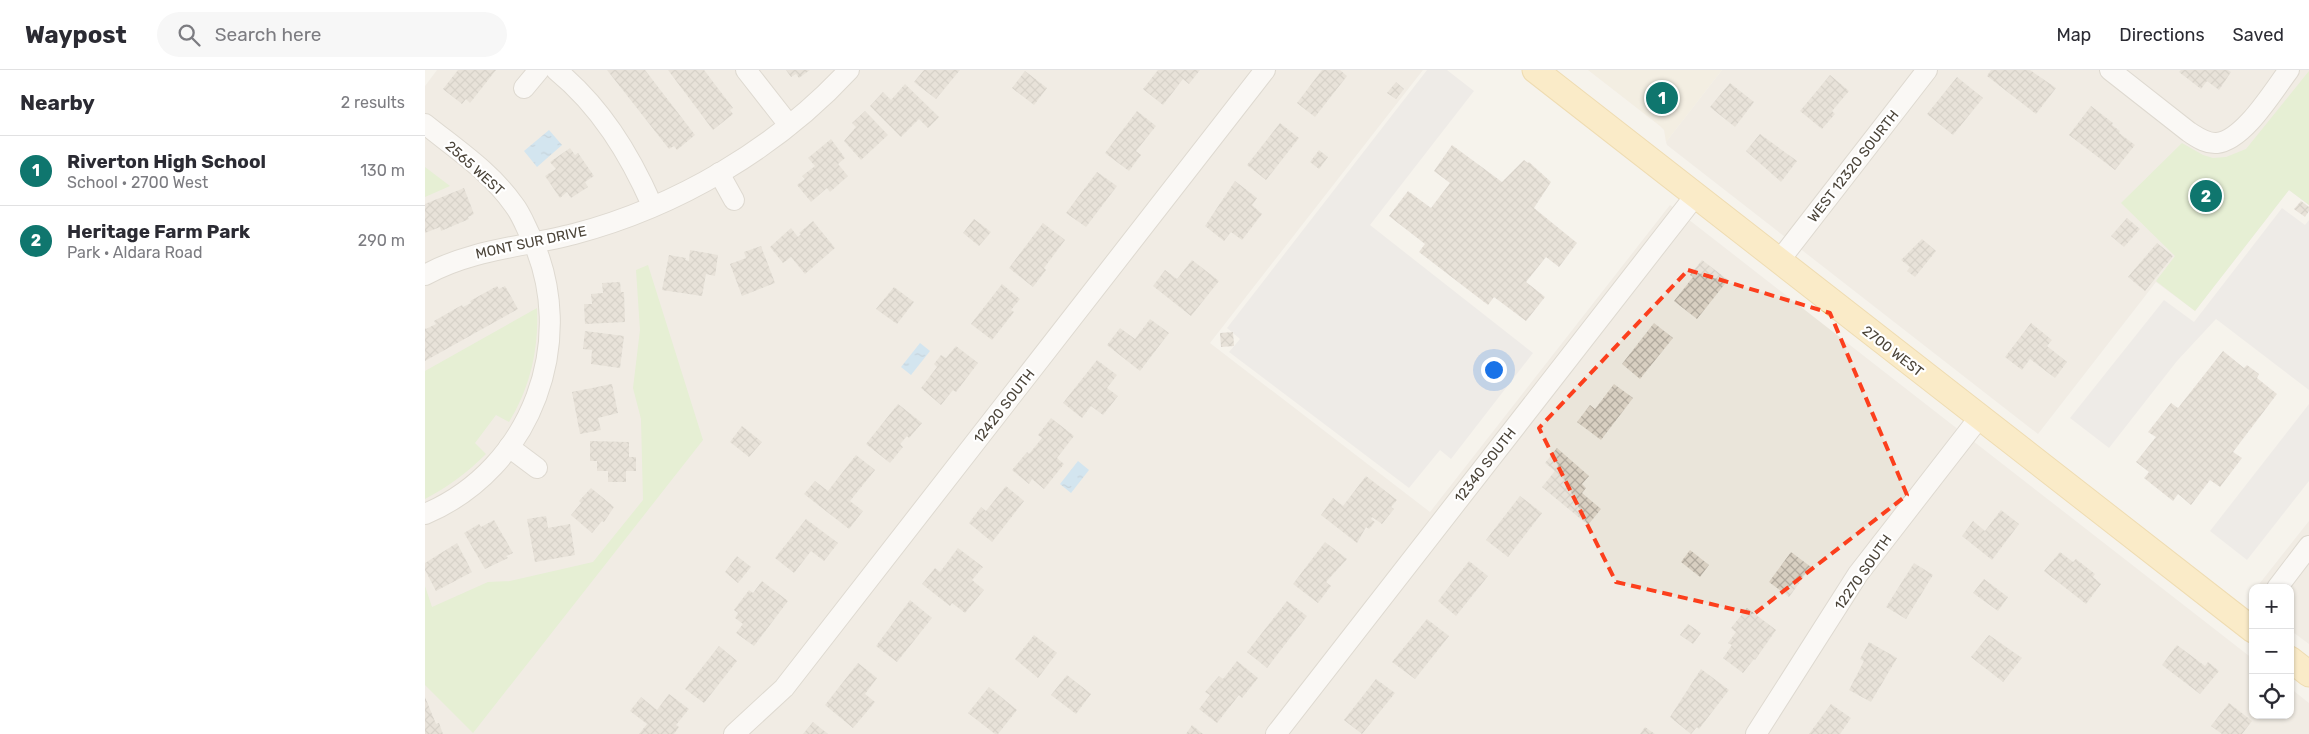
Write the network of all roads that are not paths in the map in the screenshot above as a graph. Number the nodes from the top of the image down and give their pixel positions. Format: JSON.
{"nodes":[{"id":1,"x":539,"y":70,"type":"edge"},
{"id":2,"x":555,"y":70,"type":"edge"},
{"id":3,"x":746,"y":70,"type":"edge"},
{"id":4,"x":849,"y":70,"type":"edge"},
{"id":5,"x":1265,"y":70,"type":"edge"},
{"id":6,"x":1535,"y":70,"type":"edge"},
{"id":7,"x":1927,"y":70,"type":"edge"},
{"id":8,"x":2110,"y":70,"type":"edge"},
{"id":9,"x":2289,"y":70,"type":"edge"},
{"id":10,"x":524,"y":88,"type":"dead end"},
{"id":11,"x":425,"y":124,"type":"edge"},
{"id":12,"x":789,"y":125,"type":"junction"},
{"id":13,"x":719,"y":173,"type":"junction"},
{"id":14,"x":1695,"y":196,"type":"junction"},
{"id":15,"x":735,"y":200,"type":"dead end"},
{"id":16,"x":653,"y":205,"type":"junction"},
{"id":17,"x":533,"y":243,"type":"junction"},
{"id":18,"x":1779,"y":261,"type":"junction"},
{"id":19,"x":425,"y":275,"type":"edge"},
{"id":20,"x":1979,"y":418,"type":"junction"},
{"id":21,"x":509,"y":447,"type":"junction"},
{"id":22,"x":537,"y":468,"type":"dead end"},
{"id":23,"x":425,"y":514,"type":"edge"},
{"id":24,"x":2309,"y":546,"type":"edge"},
{"id":25,"x":2280,"y":584,"type":"edge"},
{"id":26,"x":2249,"y":622,"type":"edge"},
{"id":27,"x":2294,"y":662,"type":"edge"},
{"id":28,"x":2309,"y":674,"type":"edge"},
{"id":29,"x":735,"y":734,"type":"edge"},
{"id":30,"x":1276,"y":734,"type":"edge"},
{"id":31,"x":1757,"y":734,"type":"edge"}],
"edges":[{"from":1,"to":10,"type":"street"},
{"from":2,"to":16,"type":"street"},
{"from":3,"to":12,"type":"street"},
{"from":4,"to":12,"type":"street","name":"MONT SUR DRIVE"},
{"from":5,"to":29,"type":"street","name":"12420 SOUTH"},
{"from":6,"to":14,"type":"main road","name":"2700 WEST"},
{"from":7,"to":18,"type":"street","name":"WEST 12320 SOURTH"},
{"from":8,"to":9,"type":"street"},
{"from":11,"to":17,"type":"street","name":"2565 WEST"},
{"from":12,"to":13,"type":"street","name":"MONT SUR DRIVE"},
{"from":13,"to":15,"type":"street"},
{"from":13,"to":16,"type":"street","name":"MONT SUR DRIVE"},
{"from":14,"to":18,"type":"main road","name":"2700 WEST"},
{"from":14,"to":30,"type":"street","name":"12340 SOUTH"},
{"from":16,"to":17,"type":"street","name":"MONT SUR DRIVE"},
{"from":17,"to":19,"type":"street","name":"MONT SUR DRIVE"},
{"from":17,"to":21,"type":"street","name":"2565 WEST"},
{"from":18,"to":20,"type":"main road","name":"2700 WEST"},
{"from":20,"to":26,"type":"main road","name":"2700 WEST"},
{"from":20,"to":31,"type":"street","name":"12270 SOUTH"},
{"from":21,"to":22,"type":"street"},
{"from":21,"to":23,"type":"street","name":"2565 WEST"},
{"from":24,"to":25,"type":"street"},
{"from":27,"to":28,"type":"main road"}]}
